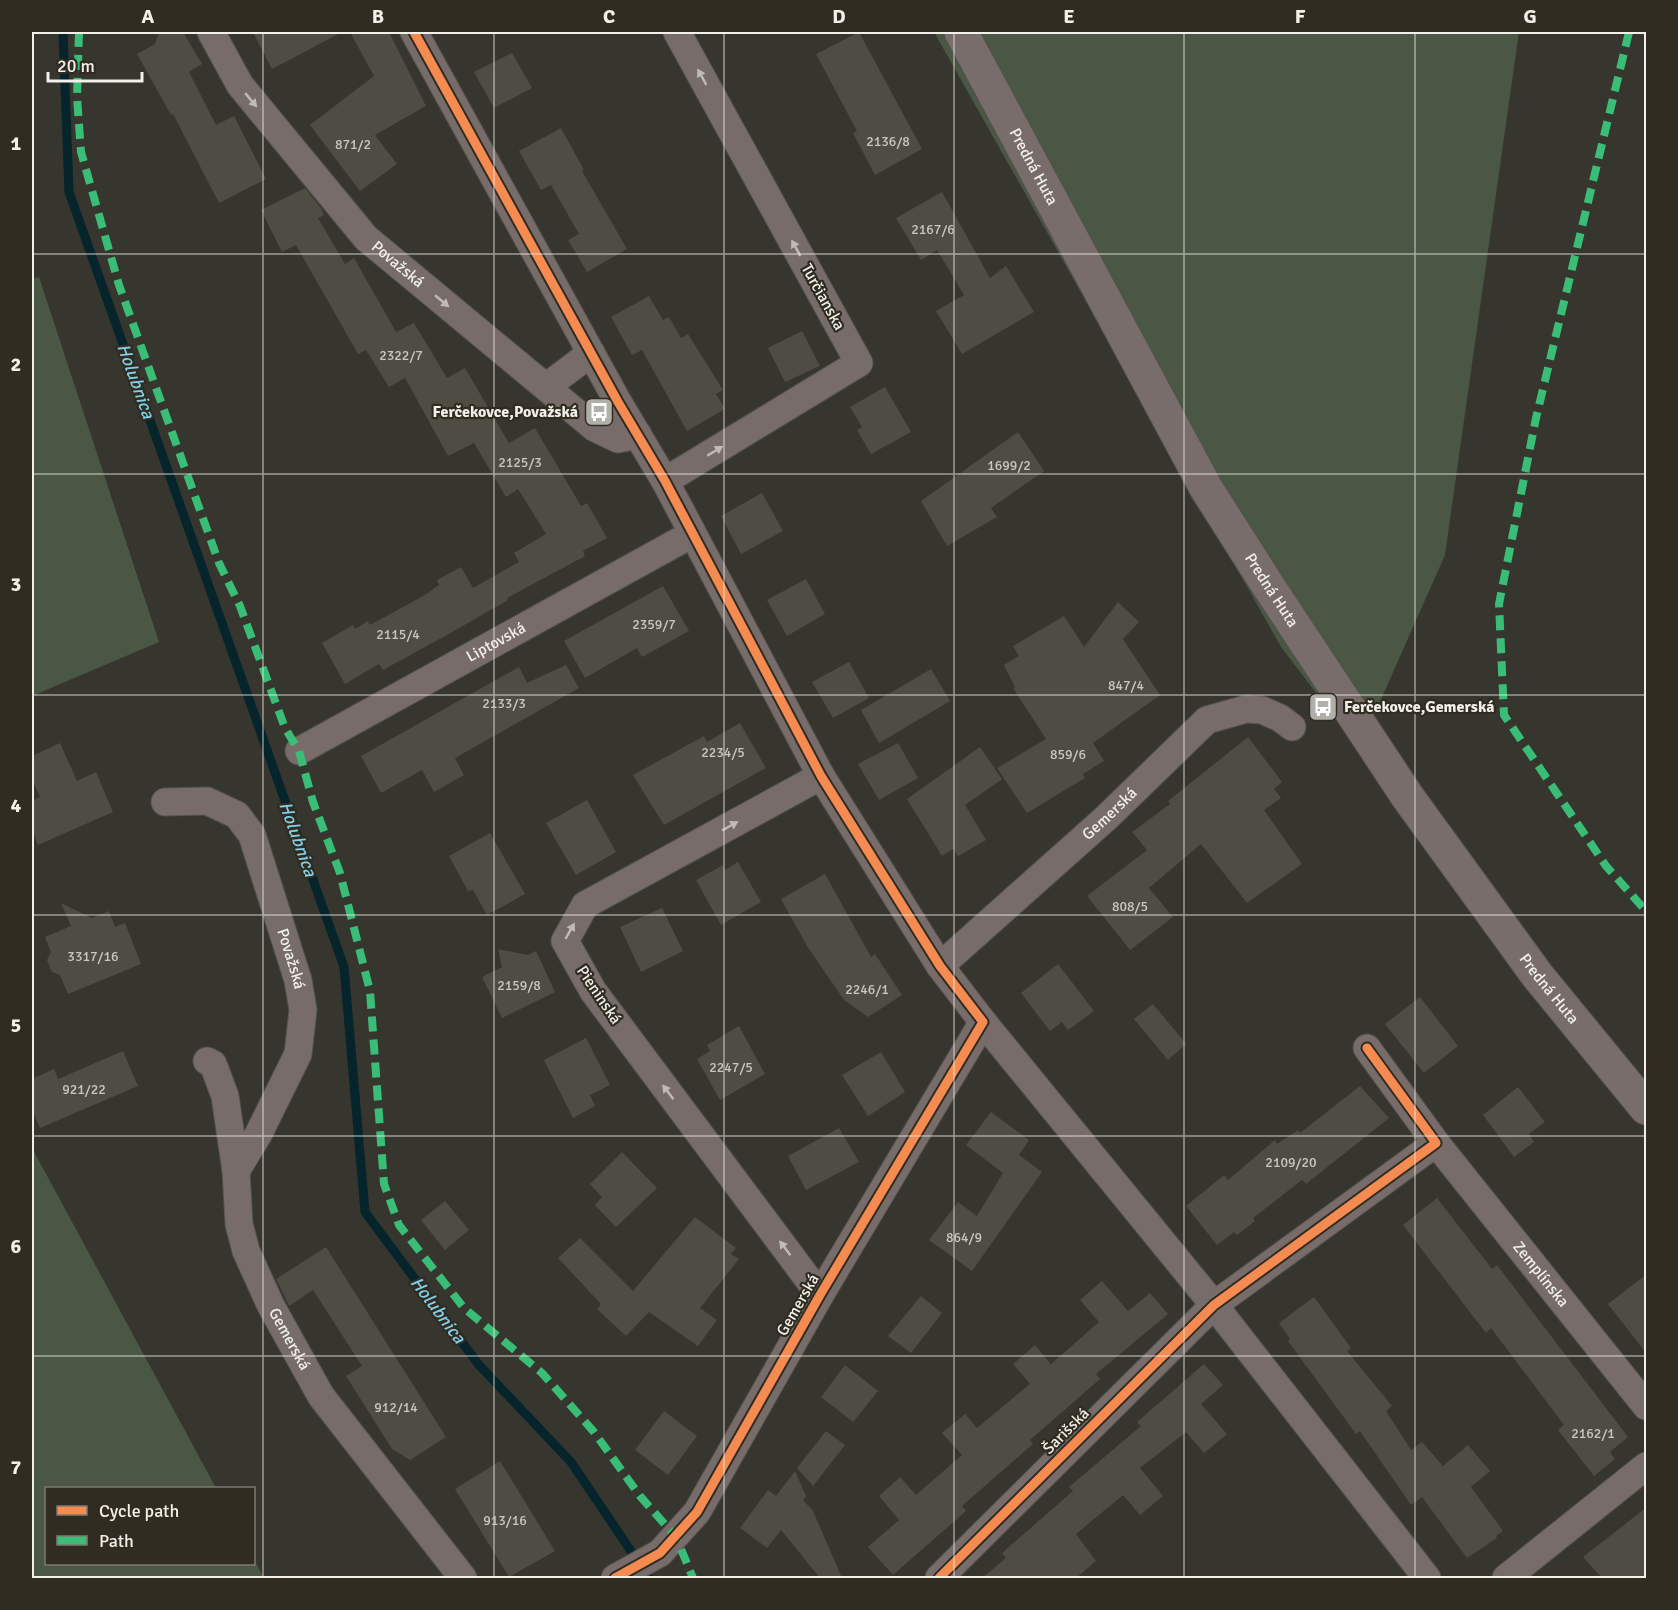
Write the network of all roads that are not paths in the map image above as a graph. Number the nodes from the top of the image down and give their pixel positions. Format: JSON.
{"nodes":[{"id":1,"x":211,"y":32,"type":"edge"},
{"id":2,"x":414,"y":32,"type":"edge"},
{"id":3,"x":677,"y":32,"type":"edge"},
{"id":4,"x":961,"y":32,"type":"edge"},
{"id":5,"x":591,"y":354,"type":"junction"},
{"id":6,"x":546,"y":387,"type":"junction"},
{"id":7,"x":638,"y":435,"type":"junction"},
{"id":8,"x":665,"y":481,"type":"junction"},
{"id":9,"x":692,"y":534,"type":"junction"},
{"id":10,"x":1292,"y":727,"type":"dead end"},
{"id":11,"x":299,"y":751,"type":"dead end"},
{"id":12,"x":820,"y":776,"type":"junction"},
{"id":13,"x":165,"y":802,"type":"dead end"},
{"id":14,"x":940,"y":966,"type":"junction"},
{"id":15,"x":983,"y":1022,"type":"junction"},
{"id":16,"x":1367,"y":1048,"type":"dead end"},
{"id":17,"x":207,"y":1061,"type":"dead end"},
{"id":18,"x":1647,"y":1108,"type":"edge"},
{"id":19,"x":1436,"y":1143,"type":"junction"},
{"id":20,"x":236,"y":1171,"type":"junction"},
{"id":21,"x":820,"y":1295,"type":"junction"},
{"id":22,"x":1214,"y":1305,"type":"junction"},
{"id":23,"x":1647,"y":1406,"type":"edge"},
{"id":24,"x":1647,"y":1466,"type":"edge"},
{"id":25,"x":618,"y":1577,"type":"edge"},
{"id":26,"x":463,"y":1578,"type":"edge"},
{"id":27,"x":939,"y":1578,"type":"edge"},
{"id":28,"x":1427,"y":1578,"type":"edge"},
{"id":29,"x":1506,"y":1578,"type":"edge"}],
"edges":[{"from":1,"to":6,"type":"street","name":"Považská","one_way":true},
{"from":2,"to":5,"type":"street"},
{"from":8,"to":3,"type":"street","name":"Turčianska","one_way":true},
{"from":4,"to":18,"type":"main road","name":"Predná Huta"},
{"from":5,"to":6,"type":"street"},
{"from":5,"to":7,"type":"street"},
{"from":6,"to":7,"type":"street","name":"Považská"},
{"from":7,"to":8,"type":"street"},
{"from":8,"to":9,"type":"street"},
{"from":9,"to":11,"type":"street","name":"Liptovská"},
{"from":9,"to":12,"type":"street"},
{"from":10,"to":14,"type":"street","name":"Gemerská"},
{"from":12,"to":14,"type":"street"},
{"from":21,"to":12,"type":"street","name":"Pieninská","one_way":true},
{"from":13,"to":20,"type":"street","name":"Považská"},
{"from":14,"to":15,"type":"street"},
{"from":15,"to":21,"type":"street","name":"Gemerská"},
{"from":15,"to":22,"type":"street"},
{"from":16,"to":19,"type":"street","name":"Zemplínska"},
{"from":17,"to":20,"type":"street","name":"Gemerská"},
{"from":19,"to":22,"type":"street","name":"Šarišská"},
{"from":19,"to":23,"type":"street","name":"Zemplínska"},
{"from":20,"to":26,"type":"street","name":"Gemerská"},
{"from":21,"to":25,"type":"street","name":"Gemerská"},
{"from":22,"to":27,"type":"street","name":"Šarišská"},
{"from":22,"to":28,"type":"street"},
{"from":24,"to":29,"type":"street"}]}
